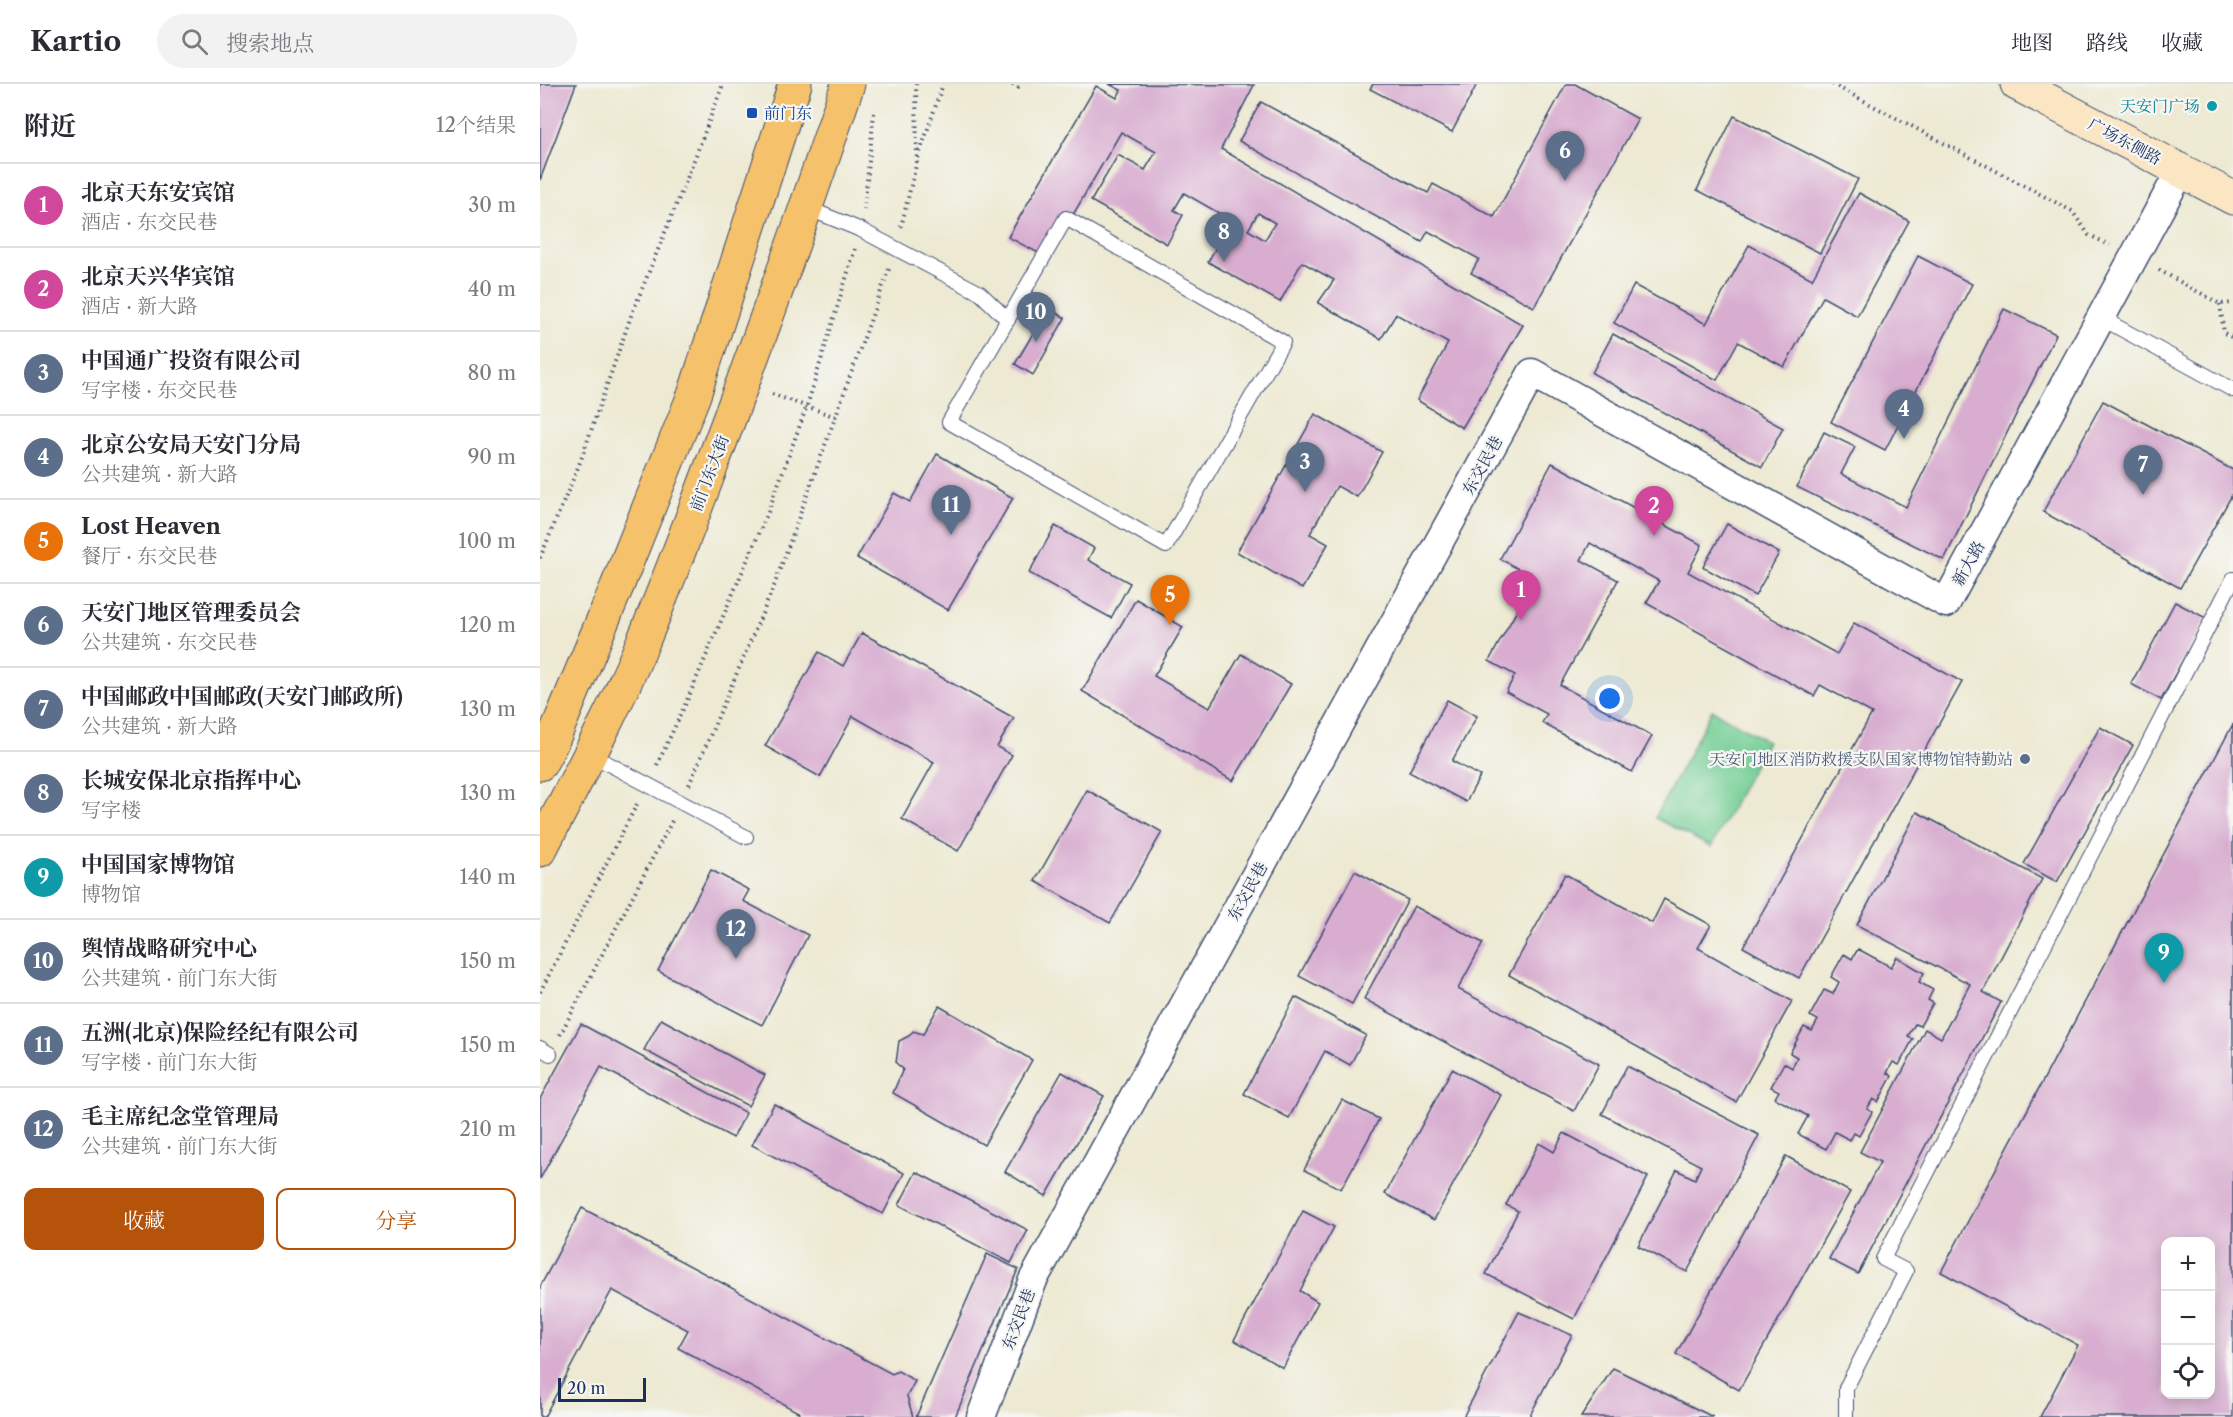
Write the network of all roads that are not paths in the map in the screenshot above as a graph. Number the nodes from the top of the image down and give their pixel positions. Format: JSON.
{"nodes":[{"id":1,"x":795,"y":84,"type":"edge"},
{"id":2,"x":848,"y":84,"type":"edge"},
{"id":3,"x":2017,"y":84,"type":"edge"},
{"id":4,"x":2181,"y":170,"type":"junction"},
{"id":5,"x":2233,"y":198,"type":"edge"},
{"id":6,"x":807,"y":207,"type":"junction"},
{"id":7,"x":2101,"y":318,"type":"junction"},
{"id":8,"x":1008,"y":320,"type":"junction"},
{"id":9,"x":1533,"y":373,"type":"joint"},
{"id":10,"x":2233,"y":390,"type":"edge"},
{"id":11,"x":2233,"y":579,"type":"edge"},
{"id":12,"x":590,"y":754,"type":"junction"},
{"id":13,"x":540,"y":764,"type":"edge"},
{"id":14,"x":746,"y":837,"type":"dead end"},
{"id":15,"x":540,"y":850,"type":"edge"},
{"id":16,"x":981,"y":1417,"type":"edge"},
{"id":17,"x":1846,"y":1417,"type":"edge"}],
"edges":[{"from":1,"to":13,"type":"main road"},
{"from":2,"to":6,"type":"main road","name":"前门东大街"},
{"from":3,"to":4,"type":"main road","name":"广场东侧路"},
{"from":4,"to":5,"type":"main road","name":"广场东侧路"},
{"from":4,"to":7,"type":"street","name":"新大路"},
{"from":6,"to":8,"type":"lane"},
{"from":6,"to":12,"type":"main road","name":"前门东大街"},
{"from":7,"to":9,"type":"street","name":"新大路"},
{"from":7,"to":10,"type":"lane"},
{"from":8,"to":8,"type":"lane"},
{"from":9,"to":16,"type":"street","name":"东交民巷"},
{"from":11,"to":17,"type":"lane"},
{"from":12,"to":14,"type":"lane"},
{"from":12,"to":15,"type":"main road","name":"前门东大街"}]}
